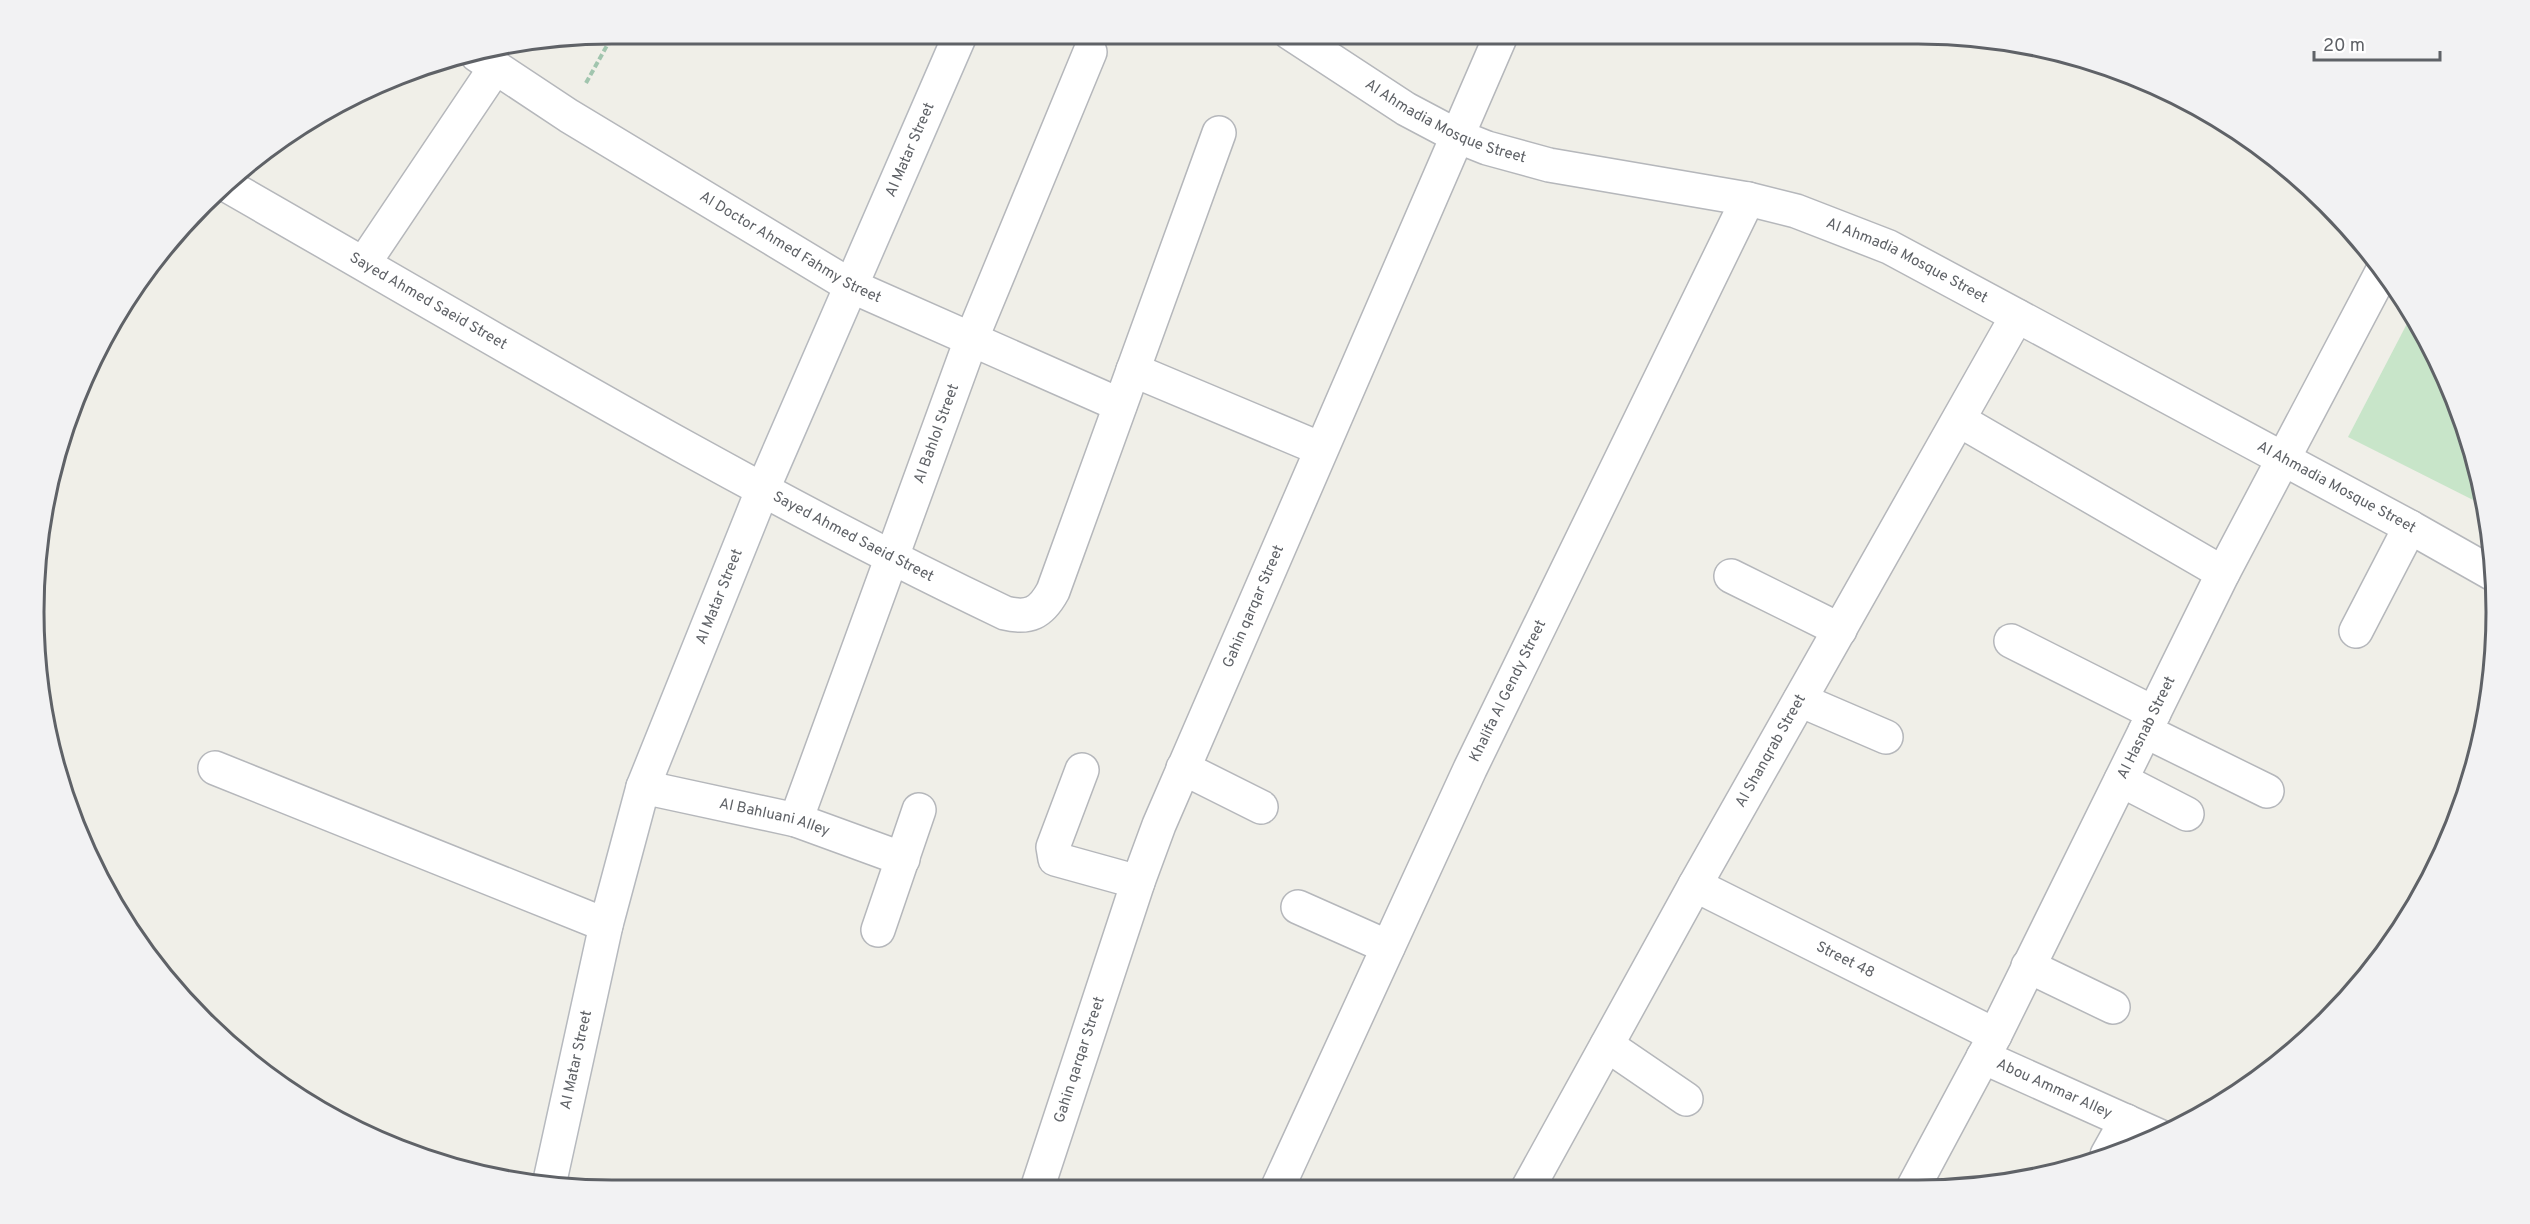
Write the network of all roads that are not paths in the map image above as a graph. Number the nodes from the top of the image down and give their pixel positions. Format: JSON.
{"nodes":[{"id":1,"x":956,"y":44,"type":"edge"},
{"id":2,"x":1307,"y":44,"type":"edge"},
{"id":3,"x":1497,"y":44,"type":"edge"},
{"id":4,"x":1090,"y":52,"type":"dead end"},
{"id":5,"x":486,"y":61,"type":"edge"},
{"id":6,"x":1219,"y":134,"type":"dead end"},
{"id":7,"x":1457,"y":136,"type":"junction"},
{"id":8,"x":233,"y":189,"type":"edge"},
{"id":9,"x":1748,"y":199,"type":"junction"},
{"id":10,"x":364,"y":263,"type":"junction"},
{"id":11,"x":2378,"y":279,"type":"edge"},
{"id":12,"x":851,"y":286,"type":"junction"},
{"id":13,"x":2017,"y":316,"type":"junction"},
{"id":14,"x":971,"y":340,"type":"junction"},
{"id":15,"x":1133,"y":370,"type":"junction"},
{"id":16,"x":1120,"y":405,"type":"junction"},
{"id":17,"x":1959,"y":420,"type":"junction"},
{"id":18,"x":1322,"y":449,"type":"junction"},
{"id":19,"x":2284,"y":459,"type":"junction"},
{"id":20,"x":762,"y":491,"type":"junction"},
{"id":21,"x":2410,"y":527,"type":"junction"},
{"id":22,"x":891,"y":559,"type":"junction"},
{"id":23,"x":2485,"y":569,"type":"edge"},
{"id":24,"x":2223,"y":573,"type":"junction"},
{"id":25,"x":1731,"y":576,"type":"dead end"},
{"id":26,"x":1840,"y":630,"type":"junction"},
{"id":27,"x":2356,"y":631,"type":"dead end"},
{"id":28,"x":2011,"y":641,"type":"dead end"},
{"id":29,"x":1800,"y":700,"type":"junction"},
{"id":30,"x":2150,"y":722,"type":"junction"},
{"id":31,"x":1886,"y":737,"type":"dead end"},
{"id":32,"x":215,"y":768,"type":"dead end"},
{"id":33,"x":1183,"y":768,"type":"junction"},
{"id":34,"x":1082,"y":770,"type":"dead end"},
{"id":35,"x":2121,"y":780,"type":"junction"},
{"id":36,"x":643,"y":787,"type":"junction"},
{"id":37,"x":2267,"y":791,"type":"dead end"},
{"id":38,"x":1261,"y":807,"type":"dead end"},
{"id":39,"x":919,"y":810,"type":"dead end"},
{"id":40,"x":2187,"y":814,"type":"dead end"},
{"id":41,"x":796,"y":820,"type":"junction"},
{"id":42,"x":903,"y":860,"type":"junction"},
{"id":43,"x":1138,"y":882,"type":"junction"},
{"id":44,"x":1695,"y":885,"type":"junction"},
{"id":45,"x":1298,"y":907,"type":"dead end"},
{"id":46,"x":606,"y":925,"type":"junction"},
{"id":47,"x":878,"y":930,"type":"dead end"},
{"id":48,"x":1388,"y":947,"type":"junction"},
{"id":49,"x":2028,"y":966,"type":"junction"},
{"id":50,"x":2113,"y":1007,"type":"dead end"},
{"id":51,"x":1607,"y":1045,"type":"junction"},
{"id":52,"x":1989,"y":1046,"type":"junction"},
{"id":53,"x":1686,"y":1099,"type":"dead end"},
{"id":54,"x":2126,"y":1121,"type":"junction"},
{"id":55,"x":2149,"y":1131,"type":"edge"},
{"id":56,"x":2113,"y":1146,"type":"edge"},
{"id":57,"x":551,"y":1177,"type":"edge"},
{"id":58,"x":1039,"y":1180,"type":"edge"},
{"id":59,"x":1281,"y":1180,"type":"edge"},
{"id":60,"x":1532,"y":1180,"type":"edge"},
{"id":61,"x":1917,"y":1180,"type":"edge"}],
"edges":[{"from":1,"to":12,"type":"street","name":"Al Matar Street"},
{"from":2,"to":7,"type":"street","name":"Al Ahmadia Mosque Street"},
{"from":3,"to":7,"type":"street","name":"Gahin qarqar Street"},
{"from":4,"to":14,"type":"street","name":"Al Bahlol Street"},
{"from":5,"to":10,"type":"street"},
{"from":5,"to":12,"type":"street","name":"Al Doctor Ahmed Fahmy Street"},
{"from":6,"to":15,"type":"street","name":"Sayed Ahmed Saeid Street"},
{"from":7,"to":9,"type":"street","name":"Al Ahmadia Mosque Street"},
{"from":7,"to":18,"type":"street","name":"Gahin qarqar Street"},
{"from":8,"to":10,"type":"street","name":"Sayed Ahmed Saeid Street"},
{"from":9,"to":13,"type":"street","name":"Al Ahmadia Mosque Street"},
{"from":9,"to":48,"type":"street","name":"Khalifa Al Gendy Street"},
{"from":10,"to":20,"type":"street","name":"Sayed Ahmed Saeid Street"},
{"from":11,"to":19,"type":"street","name":"Al Hasnab Street"},
{"from":12,"to":14,"type":"street","name":"Al Doctor Ahmed Fahmy Street"},
{"from":12,"to":20,"type":"street","name":"Al Matar Street"},
{"from":13,"to":17,"type":"street","name":"Al Shanqrab Street"},
{"from":13,"to":19,"type":"street","name":"Al Ahmadia Mosque Street"},
{"from":14,"to":16,"type":"street","name":"Al Doctor Ahmed Fahmy Street"},
{"from":14,"to":22,"type":"street","name":"Al Bahlol Street"},
{"from":15,"to":16,"type":"street","name":"Sayed Ahmed Saeid Street"},
{"from":15,"to":18,"type":"street"},
{"from":16,"to":22,"type":"street","name":"Sayed Ahmed Saeid Street"},
{"from":17,"to":24,"type":"street"},
{"from":17,"to":26,"type":"street","name":"Al Shanqrab Street"},
{"from":18,"to":33,"type":"street","name":"Gahin qarqar Street"},
{"from":19,"to":21,"type":"street","name":"Al Ahmadia Mosque Street"},
{"from":19,"to":24,"type":"street","name":"Al Hasnab Street"},
{"from":20,"to":22,"type":"street","name":"Sayed Ahmed Saeid Street"},
{"from":20,"to":36,"type":"street","name":"Al Matar Street"},
{"from":21,"to":23,"type":"street","name":"Al Ahmadia Mosque Street"},
{"from":21,"to":27,"type":"street"},
{"from":22,"to":41,"type":"street","name":"Al Bahlol Street"},
{"from":24,"to":30,"type":"street","name":"Al Hasnab Street"},
{"from":25,"to":26,"type":"street"},
{"from":26,"to":29,"type":"street","name":"Al Shanqrab Street"},
{"from":28,"to":30,"type":"street"},
{"from":29,"to":31,"type":"street"},
{"from":29,"to":44,"type":"street","name":"Al Shanqrab Street"},
{"from":30,"to":35,"type":"street","name":"Al Hasnab Street"},
{"from":30,"to":37,"type":"street"},
{"from":32,"to":46,"type":"street"},
{"from":33,"to":38,"type":"street"},
{"from":33,"to":43,"type":"street","name":"Gahin qarqar Street"},
{"from":34,"to":43,"type":"street"},
{"from":35,"to":40,"type":"street"},
{"from":35,"to":49,"type":"street","name":"Al Hasnab Street"},
{"from":36,"to":41,"type":"street","name":"Al Bahluani Alley"},
{"from":36,"to":46,"type":"street","name":"Al Matar Street"},
{"from":39,"to":42,"type":"street"},
{"from":41,"to":42,"type":"street","name":"Al Bahluani Alley"},
{"from":42,"to":47,"type":"street"},
{"from":43,"to":58,"type":"street","name":"Gahin qarqar Street"},
{"from":44,"to":51,"type":"street","name":"Al Shanqrab Street"},
{"from":44,"to":52,"type":"street","name":"Street 48"},
{"from":45,"to":48,"type":"street"},
{"from":46,"to":57,"type":"street","name":"Al Matar Street"},
{"from":48,"to":59,"type":"street","name":"Khalifa Al Gendy Street"},
{"from":49,"to":50,"type":"street"},
{"from":49,"to":52,"type":"street","name":"Al Hasnab Street"},
{"from":51,"to":53,"type":"street"},
{"from":51,"to":60,"type":"street","name":"Al Shanqrab Street"},
{"from":52,"to":54,"type":"street","name":"Abou Ammar Alley"},
{"from":52,"to":61,"type":"street","name":"Al Hasnab Street"},
{"from":54,"to":55,"type":"street","name":"Abou Ammar Alley"},
{"from":54,"to":56,"type":"street"}]}
